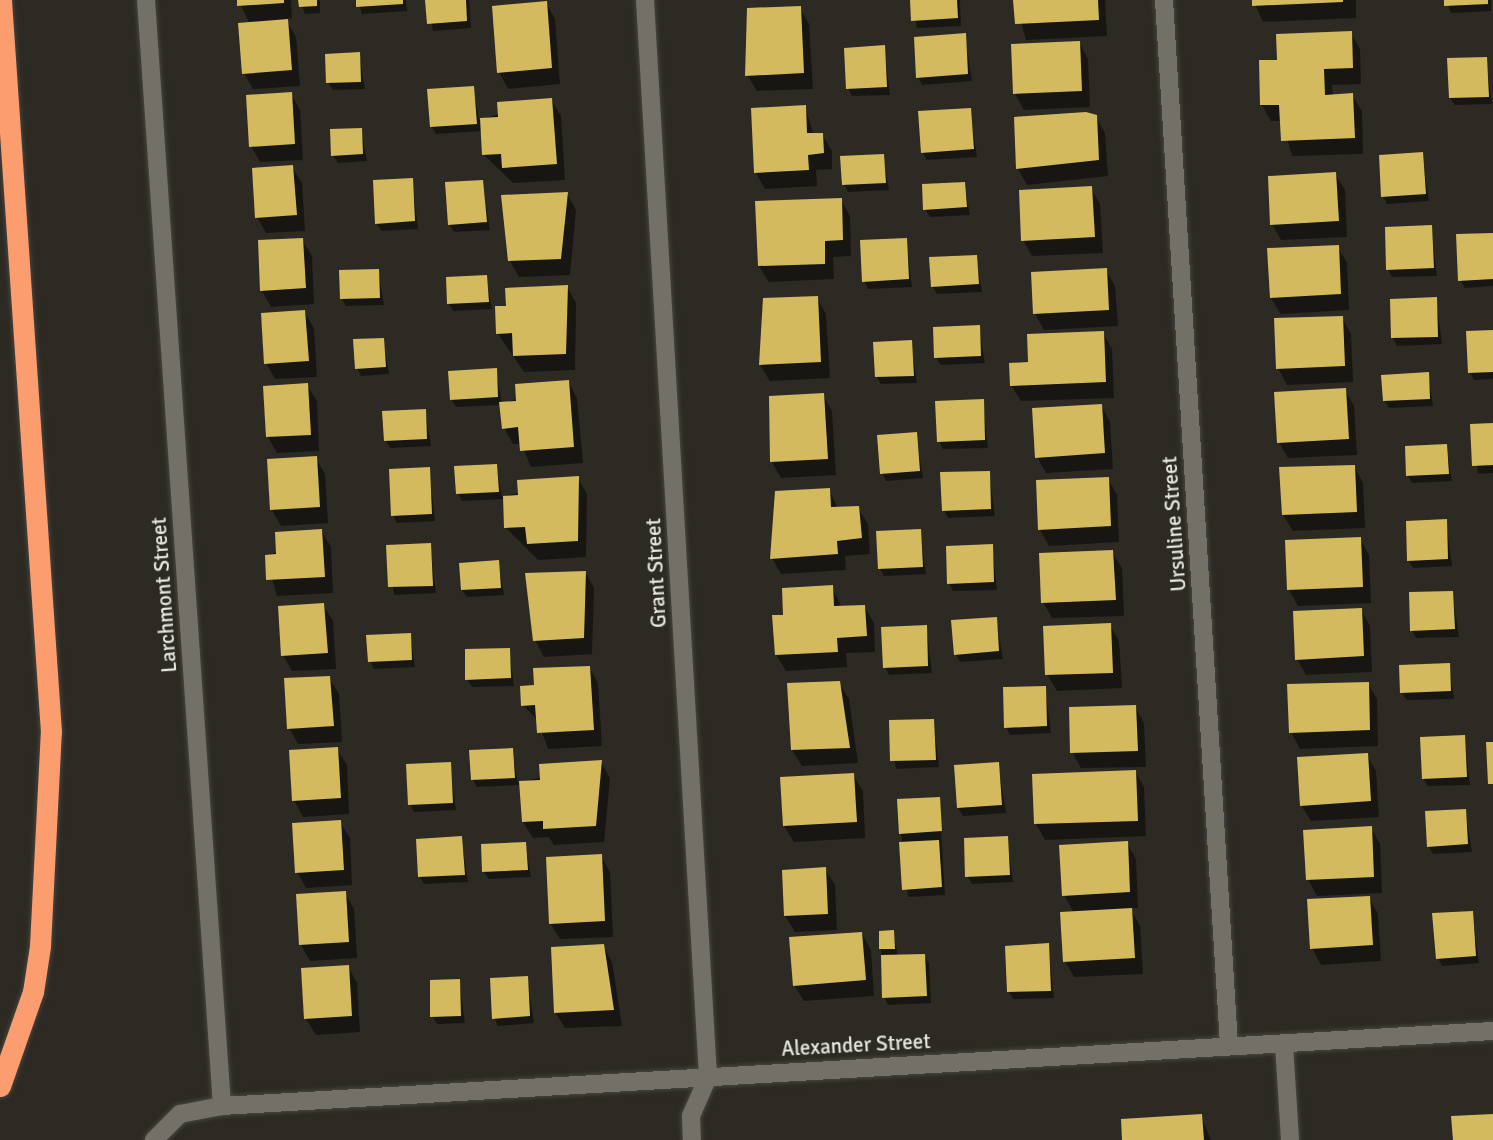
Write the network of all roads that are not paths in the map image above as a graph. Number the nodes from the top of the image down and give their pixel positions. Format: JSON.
{"nodes":[{"id":1,"x":1,"y":0,"type":"edge"},
{"id":2,"x":146,"y":0,"type":"edge"},
{"id":3,"x":645,"y":0,"type":"edge"},
{"id":4,"x":1164,"y":0,"type":"edge"},
{"id":5,"x":1493,"y":1031,"type":"edge"},
{"id":6,"x":1284,"y":1044,"type":"junction"},
{"id":7,"x":1229,"y":1046,"type":"junction"},
{"id":8,"x":708,"y":1077,"type":"junction"},
{"id":9,"x":0,"y":1086,"type":"edge"},
{"id":10,"x":222,"y":1106,"type":"junction"},
{"id":11,"x":154,"y":1140,"type":"edge"},
{"id":12,"x":692,"y":1140,"type":"edge"},
{"id":13,"x":1290,"y":1140,"type":"edge"}],
"edges":[{"from":1,"to":9,"type":"highway"},
{"from":2,"to":10,"type":"street","name":"Larchmont Street"},
{"from":3,"to":8,"type":"street","name":"Grant Street"},
{"from":4,"to":7,"type":"street","name":"Ursuline Street"},
{"from":5,"to":6,"type":"street","name":"Alexander Street"},
{"from":6,"to":7,"type":"street","name":"Alexander Street"},
{"from":6,"to":13,"type":"street"},
{"from":7,"to":8,"type":"street","name":"Alexander Street"},
{"from":8,"to":10,"type":"street","name":"Alexander Street"},
{"from":8,"to":12,"type":"street","name":"Grant Street"},
{"from":10,"to":11,"type":"street"}]}
